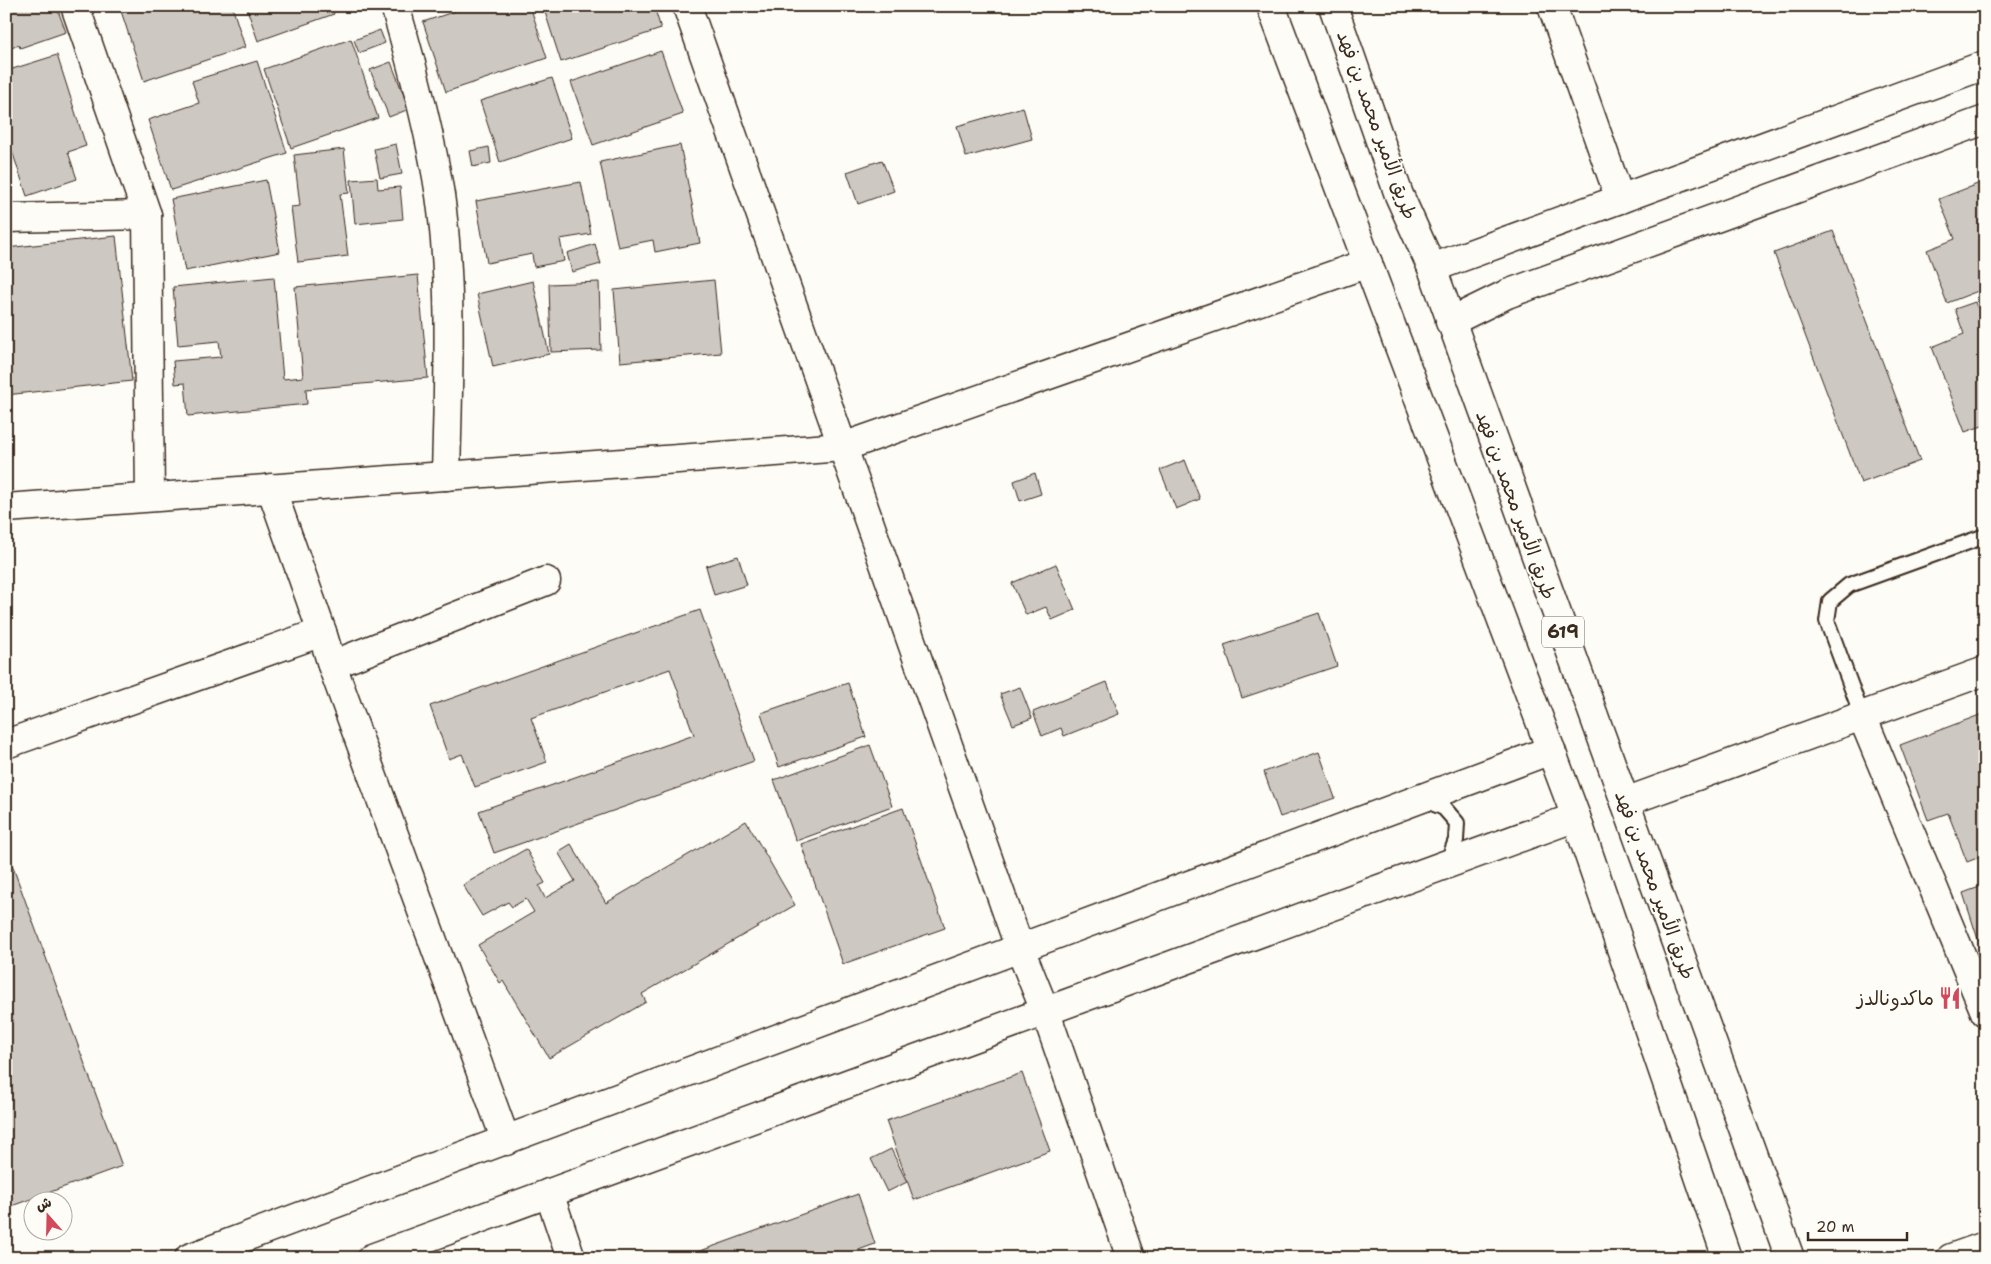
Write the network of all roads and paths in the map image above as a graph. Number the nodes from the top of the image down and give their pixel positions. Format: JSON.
{"nodes":[{"id":1,"x":76,"y":6,"type":"edge"},
{"id":2,"x":395,"y":6,"type":"edge"},
{"id":3,"x":687,"y":6,"type":"edge"},
{"id":4,"x":1271,"y":6,"type":"edge"},
{"id":5,"x":1334,"y":6,"type":"edge"},
{"id":6,"x":1552,"y":6,"type":"edge"},
{"id":7,"x":1985,"y":65,"type":"edge"},
{"id":8,"x":1985,"y":120,"type":"edge"},
{"id":9,"x":1620,"y":199,"type":"junction"},
{"id":10,"x":147,"y":215,"type":"junction"},
{"id":11,"x":6,"y":218,"type":"edge"},
{"id":12,"x":1368,"y":263,"type":"junction"},
{"id":13,"x":1432,"y":268,"type":"junction"},
{"id":14,"x":1450,"y":322,"type":"junction"},
{"id":15,"x":842,"y":447,"type":"junction"},
{"id":16,"x":446,"y":476,"type":"junction"},
{"id":17,"x":271,"y":488,"type":"junction"},
{"id":18,"x":150,"y":497,"type":"junction"},
{"id":19,"x":6,"y":508,"type":"edge"},
{"id":20,"x":1985,"y":536,"type":"edge"},
{"id":21,"x":546,"y":581,"type":"dead end"},
{"id":22,"x":322,"y":632,"type":"junction"},
{"id":23,"x":332,"y":665,"type":"junction"},
{"id":24,"x":1985,"y":671,"type":"edge"},
{"id":25,"x":1862,"y":716,"type":"junction"},
{"id":26,"x":6,"y":744,"type":"edge"},
{"id":27,"x":1551,"y":750,"type":"junction"},
{"id":28,"x":1422,"y":799,"type":"junction"},
{"id":29,"x":1625,"y":802,"type":"junction"},
{"id":30,"x":1576,"y":817,"type":"junction"},
{"id":31,"x":1447,"y":865,"type":"junction"},
{"id":32,"x":1020,"y":949,"type":"junction"},
{"id":33,"x":1985,"y":1012,"type":"edge"},
{"id":34,"x":1046,"y":1013,"type":"junction"},
{"id":35,"x":506,"y":1140,"type":"junction"},
{"id":36,"x":549,"y":1193,"type":"junction"},
{"id":37,"x":1985,"y":1246,"type":"edge"},
{"id":38,"x":189,"y":1258,"type":"edge"},
{"id":39,"x":372,"y":1258,"type":"edge"},
{"id":40,"x":571,"y":1258,"type":"edge"},
{"id":41,"x":1132,"y":1258,"type":"edge"},
{"id":42,"x":1727,"y":1258,"type":"edge"},
{"id":43,"x":1790,"y":1258,"type":"edge"},
{"id":44,"x":1951,"y":1258,"type":"edge"}],
"edges":[{"from":1,"to":10,"type":"main road"},
{"from":2,"to":16,"type":"main road"},
{"from":3,"to":15,"type":"main road"},
{"from":4,"to":12,"type":"main road","number":"619"},
{"from":5,"to":13,"type":"main road","name":"طريق الأمير محمد بن فهد","number":"619"},
{"from":6,"to":9,"type":"main road"},
{"from":7,"to":9,"type":"main road"},
{"from":8,"to":14,"type":"main road"},
{"from":9,"to":13,"type":"main road"},
{"from":10,"to":11,"type":"main road"},
{"from":10,"to":18,"type":"main road"},
{"from":12,"to":15,"type":"main road"},
{"from":12,"to":27,"type":"main road","number":"619"},
{"from":13,"to":14,"type":"main road","name":"طريق الأمير محمد بن فهد","number":"619"},
{"from":14,"to":29,"type":"main road","name":"طريق الأمير محمد بن فهد","number":"619"},
{"from":15,"to":16,"type":"main road"},
{"from":15,"to":32,"type":"main road"},
{"from":16,"to":17,"type":"main road"},
{"from":17,"to":18,"type":"main road"},
{"from":17,"to":22,"type":"main road"},
{"from":18,"to":19,"type":"main road"},
{"from":20,"to":25,"type":"lane"},
{"from":21,"to":23,"type":"main road"},
{"from":22,"to":23,"type":"main road"},
{"from":22,"to":26,"type":"main road"},
{"from":23,"to":35,"type":"main road"},
{"from":24,"to":25,"type":"main road"},
{"from":25,"to":29,"type":"main road"},
{"from":25,"to":33,"type":"main road"},
{"from":27,"to":28,"type":"main road"},
{"from":27,"to":30,"type":"main road","number":"619"},
{"from":28,"to":31,"type":"lane"},
{"from":28,"to":32,"type":"main road"},
{"from":29,"to":43,"type":"main road","name":"طريق الأمير محمد بن فهد","number":"619"},
{"from":30,"to":31,"type":"main road"},
{"from":30,"to":42,"type":"main road","number":"619"},
{"from":31,"to":34,"type":"main road"},
{"from":32,"to":34,"type":"main road"},
{"from":32,"to":35,"type":"main road"},
{"from":34,"to":36,"type":"main road"},
{"from":34,"to":41,"type":"main road"},
{"from":35,"to":38,"type":"main road"},
{"from":36,"to":39,"type":"main road"},
{"from":36,"to":40,"type":"main road"},
{"from":37,"to":44,"type":"main road"}]}
